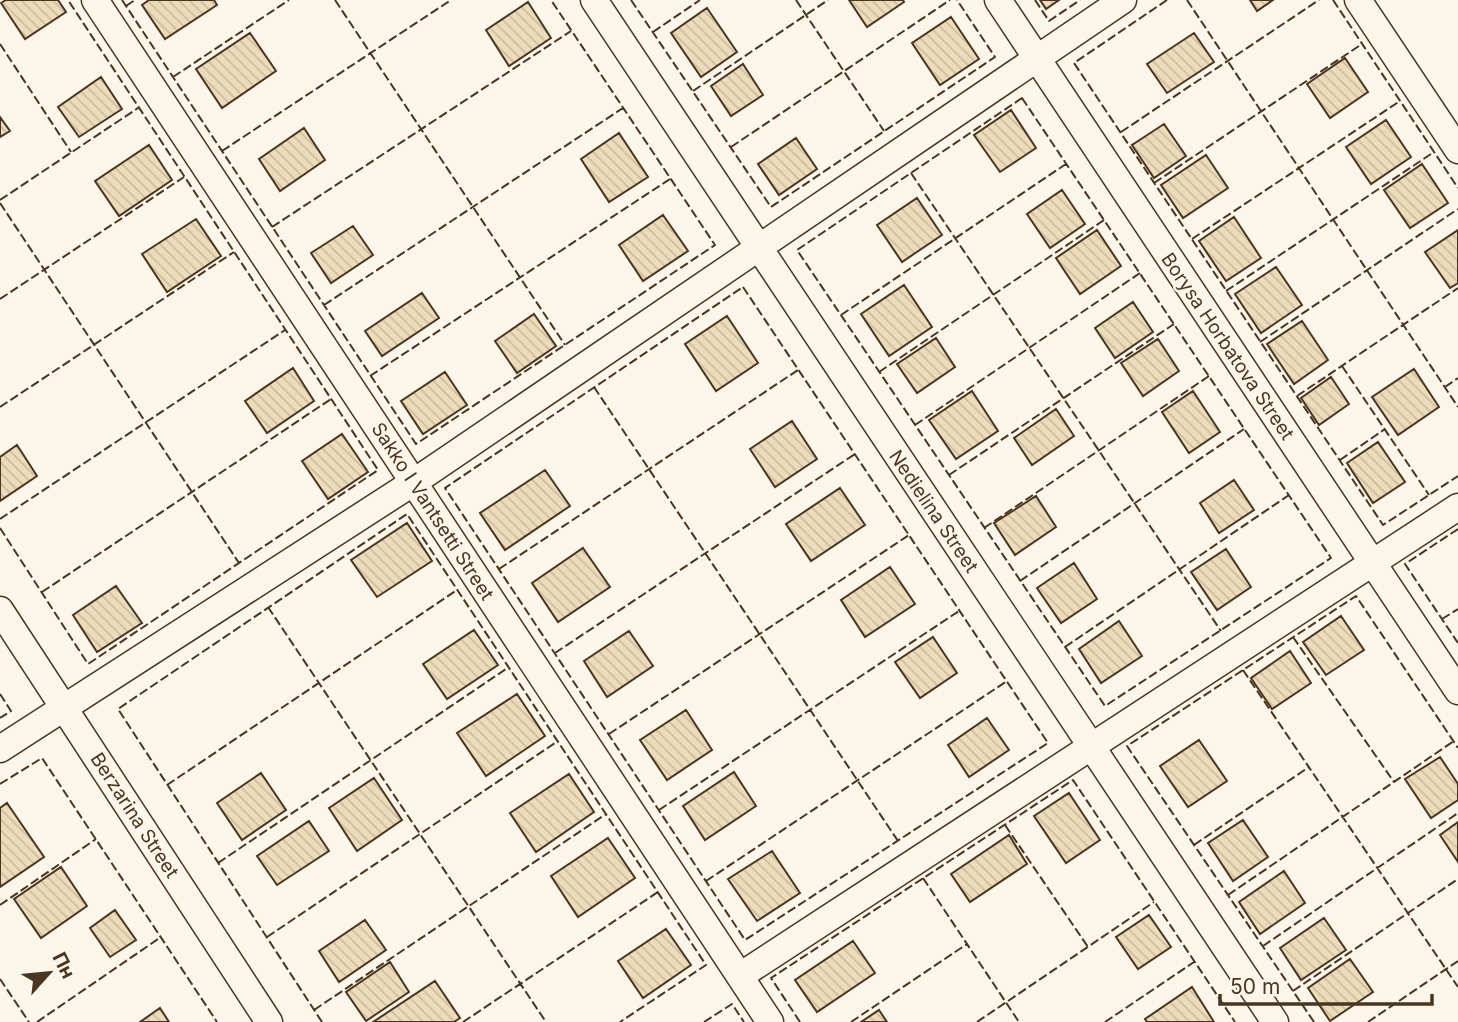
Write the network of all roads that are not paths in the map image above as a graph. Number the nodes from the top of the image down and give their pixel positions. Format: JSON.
{"nodes":[{"id":1,"x":95,"y":0,"type":"edge"},
{"id":2,"x":594,"y":0,"type":"edge"},
{"id":3,"x":998,"y":0,"type":"edge"},
{"id":4,"x":1123,"y":0,"type":"edge"},
{"id":5,"x":1358,"y":0,"type":"edge"},
{"id":6,"x":1036,"y":57,"type":"junction"},
{"id":7,"x":1458,"y":150,"type":"edge"},
{"id":8,"x":759,"y":247,"type":"junction"},
{"id":9,"x":414,"y":482,"type":"junction"},
{"id":10,"x":1458,"y":507,"type":"edge"},
{"id":11,"x":1371,"y":563,"type":"junction"},
{"id":12,"x":0,"y":610,"type":"edge"},
{"id":13,"x":1458,"y":691,"type":"edge"},
{"id":14,"x":65,"y":707,"type":"junction"},
{"id":15,"x":1091,"y":747,"type":"junction"},
{"id":16,"x":0,"y":749,"type":"edge"},
{"id":17,"x":740,"y":976,"type":"junction"},
{"id":18,"x":269,"y":1022,"type":"edge"},
{"id":19,"x":770,"y":1022,"type":"edge"},
{"id":20,"x":1275,"y":1022,"type":"edge"}],
"edges":[{"from":1,"to":9,"type":"street","name":"Sakko I Vantsetti Street"},
{"from":2,"to":8,"type":"street","name":"Nedielina Street"},
{"from":3,"to":6,"type":"street","name":"Borysa Horbatova Street"},
{"from":4,"to":6,"type":"street"},
{"from":5,"to":7,"type":"street"},
{"from":6,"to":8,"type":"street"},
{"from":6,"to":11,"type":"street","name":"Borysa Horbatova Street"},
{"from":8,"to":9,"type":"street"},
{"from":8,"to":15,"type":"street","name":"Nedielina Street"},
{"from":9,"to":14,"type":"street"},
{"from":9,"to":17,"type":"street","name":"Sakko I Vantsetti Street"},
{"from":10,"to":11,"type":"street"},
{"from":11,"to":13,"type":"street","name":"Borysa Horbatova Street"},
{"from":11,"to":15,"type":"street"},
{"from":12,"to":14,"type":"street","name":"Berzarina Street"},
{"from":14,"to":16,"type":"street"},
{"from":14,"to":18,"type":"street","name":"Berzarina Street"},
{"from":15,"to":17,"type":"street"},
{"from":15,"to":20,"type":"street","name":"Nedielina Street"},
{"from":17,"to":19,"type":"street","name":"Sakko I Vantsetti Street"}]}
